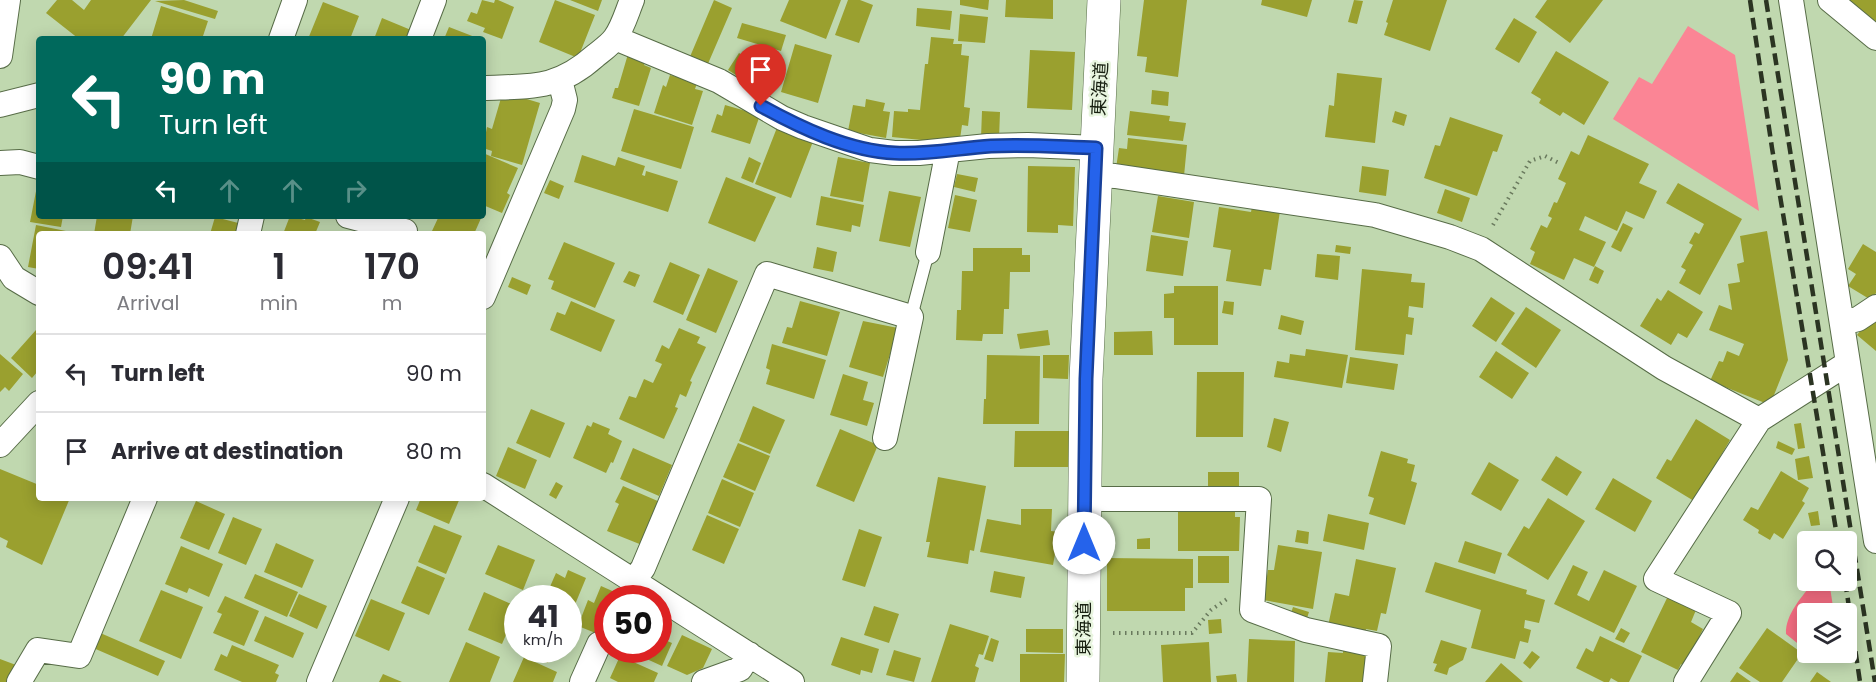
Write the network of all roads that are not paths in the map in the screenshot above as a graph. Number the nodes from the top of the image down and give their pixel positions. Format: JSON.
{"nodes":[{"id":1,"x":8,"y":0,"type":"edge"},
{"id":2,"x":295,"y":0,"type":"edge"},
{"id":3,"x":434,"y":0,"type":"edge"},
{"id":4,"x":632,"y":0,"type":"edge"},
{"id":5,"x":1104,"y":0,"type":"edge"},
{"id":6,"x":1791,"y":0,"type":"edge"},
{"id":7,"x":1830,"y":0,"type":"edge"},
{"id":8,"x":282,"y":36,"type":"edge"},
{"id":9,"x":419,"y":36,"type":"edge"},
{"id":10,"x":615,"y":38,"type":"junction"},
{"id":11,"x":1876,"y":38,"type":"edge"},
{"id":12,"x":1,"y":48,"type":"edge"},
{"id":13,"x":560,"y":80,"type":"junction"},
{"id":14,"x":486,"y":87,"type":"edge"},
{"id":15,"x":36,"y":96,"type":"edge"},
{"id":16,"x":0,"y":105,"type":"edge"},
{"id":17,"x":948,"y":150,"type":"junction"},
{"id":18,"x":1096,"y":162,"type":"junction"},
{"id":19,"x":0,"y":163,"type":"edge"},
{"id":20,"x":36,"y":166,"type":"edge"},
{"id":21,"x":359,"y":219,"type":"edge"},
{"id":22,"x":405,"y":231,"type":"dead end"},
{"id":23,"x":928,"y":252,"type":"joint"},
{"id":24,"x":0,"y":257,"type":"edge"},
{"id":25,"x":486,"y":290,"type":"edge"},
{"id":26,"x":36,"y":291,"type":"edge"},
{"id":27,"x":1876,"y":307,"type":"edge"},
{"id":28,"x":911,"y":317,"type":"junction"},
{"id":29,"x":1842,"y":323,"type":"junction"},
{"id":30,"x":1848,"y":363,"type":"junction"},
{"id":31,"x":36,"y":406,"type":"edge"},
{"id":32,"x":1759,"y":420,"type":"junction"},
{"id":33,"x":885,"y":438,"type":"dead end"},
{"id":34,"x":0,"y":445,"type":"edge"},
{"id":35,"x":486,"y":487,"type":"edge"},
{"id":36,"x":1084,"y":499,"type":"junction"},
{"id":37,"x":144,"y":501,"type":"edge"},
{"id":38,"x":397,"y":501,"type":"edge"},
{"id":39,"x":1876,"y":541,"type":"edge"},
{"id":40,"x":634,"y":581,"type":"junction"},
{"id":41,"x":594,"y":654,"type":"edge"},
{"id":42,"x":749,"y":654,"type":"junction"},
{"id":43,"x":20,"y":682,"type":"edge"},
{"id":44,"x":319,"y":682,"type":"edge"},
{"id":45,"x":582,"y":682,"type":"edge"},
{"id":46,"x":704,"y":682,"type":"edge"},
{"id":47,"x":792,"y":682,"type":"edge"},
{"id":48,"x":1083,"y":682,"type":"edge"},
{"id":49,"x":1375,"y":682,"type":"edge"},
{"id":50,"x":1686,"y":682,"type":"edge"}],
"edges":[{"from":1,"to":12,"type":"street"},
{"from":2,"to":8,"type":"street"},
{"from":3,"to":9,"type":"street"},
{"from":4,"to":10,"type":"street"},
{"from":5,"to":18,"type":"main road","name":"東海道"},
{"from":6,"to":29,"type":"street"},
{"from":7,"to":11,"type":"street"},
{"from":10,"to":13,"type":"street"},
{"from":10,"to":17,"type":"street"},
{"from":13,"to":14,"type":"street"},
{"from":13,"to":25,"type":"street"},
{"from":15,"to":16,"type":"street"},
{"from":17,"to":18,"type":"street"},
{"from":17,"to":23,"type":"street"},
{"from":18,"to":32,"type":"street"},
{"from":18,"to":36,"type":"main road","name":"東海道"},
{"from":19,"to":20,"type":"street"},
{"from":21,"to":22,"type":"street"},
{"from":23,"to":28,"type":"lane"},
{"from":24,"to":26,"type":"street"},
{"from":27,"to":29,"type":"street"},
{"from":28,"to":33,"type":"street"},
{"from":28,"to":40,"type":"street"},
{"from":29,"to":30,"type":"street"},
{"from":30,"to":32,"type":"street"},
{"from":30,"to":39,"type":"street"},
{"from":31,"to":34,"type":"street"},
{"from":32,"to":50,"type":"street"},
{"from":35,"to":40,"type":"street"},
{"from":36,"to":48,"type":"main road","name":"東海道"},
{"from":36,"to":49,"type":"street"},
{"from":37,"to":43,"type":"street"},
{"from":38,"to":44,"type":"street"},
{"from":40,"to":42,"type":"street"},
{"from":41,"to":45,"type":"street"},
{"from":42,"to":46,"type":"street"},
{"from":42,"to":47,"type":"street"}]}
